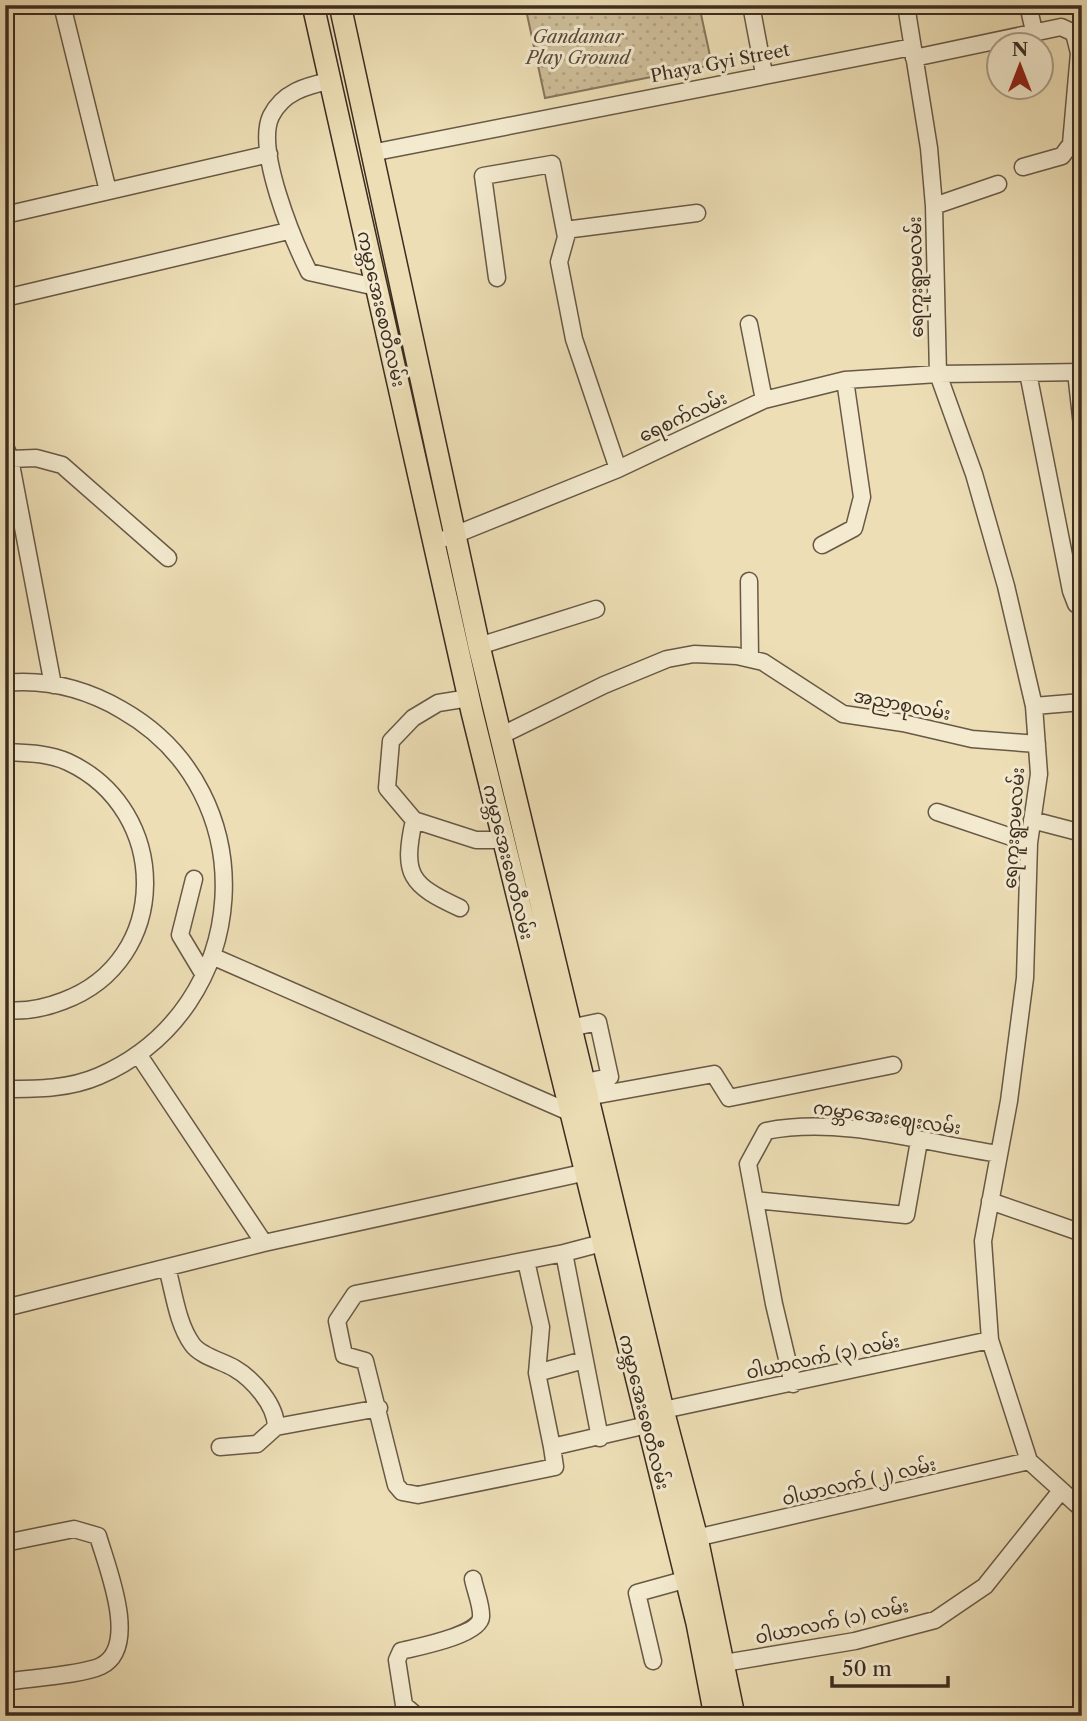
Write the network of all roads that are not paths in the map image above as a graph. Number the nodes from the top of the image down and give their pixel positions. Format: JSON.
{"nodes":[{"id":1,"x":62,"y":5,"type":"edge"},
{"id":2,"x":313,"y":5,"type":"edge"},
{"id":3,"x":340,"y":5,"type":"edge"},
{"id":4,"x":751,"y":5,"type":"edge"},
{"id":5,"x":906,"y":5,"type":"edge"},
{"id":6,"x":1028,"y":5,"type":"edge"},
{"id":7,"x":1034,"y":32,"type":"joint"},
{"id":8,"x":986,"y":40,"type":"edge"},
{"id":9,"x":913,"y":52,"type":"junction"},
{"id":10,"x":764,"y":74,"type":"junction"},
{"id":11,"x":356,"y":80,"type":"junction"},
{"id":12,"x":330,"y":84,"type":"junction"},
{"id":13,"x":371,"y":153,"type":"junction"},
{"id":14,"x":269,"y":155,"type":"junction"},
{"id":15,"x":1023,"y":167,"type":"dead end"},
{"id":16,"x":998,"y":184,"type":"dead end"},
{"id":17,"x":108,"y":191,"type":"junction"},
{"id":18,"x":934,"y":206,"type":"junction"},
{"id":19,"x":697,"y":213,"type":"dead end"},
{"id":20,"x":5,"y":215,"type":"edge"},
{"id":21,"x":565,"y":230,"type":"junction"},
{"id":22,"x":288,"y":231,"type":"junction"},
{"id":23,"x":497,"y":278,"type":"dead end"},
{"id":24,"x":402,"y":288,"type":"junction"},
{"id":25,"x":377,"y":290,"type":"junction"},
{"id":26,"x":5,"y":298,"type":"edge"},
{"id":27,"x":749,"y":324,"type":"dead end"},
{"id":28,"x":419,"y":360,"type":"junction"},
{"id":29,"x":394,"y":365,"type":"junction"},
{"id":30,"x":1079,"y":372,"type":"edge"},
{"id":31,"x":1028,"y":373,"type":"junction"},
{"id":32,"x":938,"y":374,"type":"junction"},
{"id":33,"x":845,"y":380,"type":"junction"},
{"id":34,"x":764,"y":400,"type":"junction"},
{"id":35,"x":1082,"y":426,"type":"edge"},
{"id":36,"x":8,"y":452,"type":"edge"},
{"id":37,"x":618,"y":469,"type":"junction"},
{"id":38,"x":456,"y":536,"type":"junction"},
{"id":39,"x":434,"y":542,"type":"junction"},
{"id":40,"x":822,"y":545,"type":"dead end"},
{"id":41,"x":168,"y":558,"type":"dead end"},
{"id":42,"x":750,"y":581,"type":"dead end"},
{"id":43,"x":1082,"y":608,"type":"edge"},
{"id":44,"x":596,"y":609,"type":"dead end"},
{"id":45,"x":479,"y":646,"type":"junction"},
{"id":46,"x":750,"y":659,"type":"junction"},
{"id":47,"x":5,"y":683,"type":"edge"},
{"id":48,"x":53,"y":685,"type":"junction"},
{"id":49,"x":469,"y":698,"type":"junction"},
{"id":50,"x":1082,"y":702,"type":"edge"},
{"id":51,"x":1034,"y":706,"type":"junction"},
{"id":52,"x":500,"y":736,"type":"junction"},
{"id":53,"x":1037,"y":744,"type":"junction"},
{"id":54,"x":5,"y":752,"type":"edge"},
{"id":55,"x":937,"y":812,"type":"dead end"},
{"id":56,"x":414,"y":820,"type":"junction"},
{"id":57,"x":1032,"y":820,"type":"junction"},
{"id":58,"x":1082,"y":833,"type":"edge"},
{"id":59,"x":503,"y":840,"type":"junction"},
{"id":60,"x":1029,"y":843,"type":"junction"},
{"id":61,"x":194,"y":879,"type":"dead end"},
{"id":62,"x":460,"y":908,"type":"dead end"},
{"id":63,"x":214,"y":957,"type":"junction"},
{"id":64,"x":204,"y":975,"type":"junction"},
{"id":65,"x":5,"y":1010,"type":"edge"},
{"id":66,"x":138,"y":1054,"type":"junction"},
{"id":67,"x":893,"y":1065,"type":"dead end"},
{"id":68,"x":55,"y":1088,"type":"junction"},
{"id":69,"x":5,"y":1089,"type":"edge"},
{"id":70,"x":578,"y":1089,"type":"junction"},
{"id":71,"x":5,"y":1096,"type":"edge"},
{"id":72,"x":569,"y":1112,"type":"junction"},
{"id":73,"x":919,"y":1141,"type":"junction"},
{"id":74,"x":999,"y":1154,"type":"junction"},
{"id":75,"x":595,"y":1170,"type":"junction"},
{"id":76,"x":755,"y":1200,"type":"junction"},
{"id":77,"x":990,"y":1201,"type":"junction"},
{"id":78,"x":1082,"y":1233,"type":"edge"},
{"id":79,"x":264,"y":1243,"type":"junction"},
{"id":80,"x":602,"y":1243,"type":"junction"},
{"id":81,"x":564,"y":1253,"type":"junction"},
{"id":82,"x":526,"y":1261,"type":"junction"},
{"id":83,"x":167,"y":1268,"type":"junction"},
{"id":84,"x":5,"y":1308,"type":"edge"},
{"id":85,"x":990,"y":1340,"type":"junction"},
{"id":86,"x":584,"y":1360,"type":"junction"},
{"id":87,"x":537,"y":1373,"type":"junction"},
{"id":88,"x":793,"y":1384,"type":"junction"},
{"id":89,"x":379,"y":1408,"type":"junction"},
{"id":90,"x":652,"y":1417,"type":"junction"},
{"id":91,"x":276,"y":1427,"type":"junction"},
{"id":92,"x":600,"y":1438,"type":"junction"},
{"id":93,"x":220,"y":1447,"type":"dead end"},
{"id":94,"x":552,"y":1447,"type":"junction"},
{"id":95,"x":1029,"y":1461,"type":"junction"},
{"id":96,"x":1060,"y":1492,"type":"junction"},
{"id":97,"x":676,"y":1497,"type":"junction"},
{"id":98,"x":1082,"y":1510,"type":"edge"},
{"id":99,"x":697,"y":1538,"type":"junction"},
{"id":100,"x":5,"y":1543,"type":"edge"},
{"id":101,"x":676,"y":1543,"type":"junction"},
{"id":102,"x":473,"y":1579,"type":"dead end"},
{"id":103,"x":684,"y":1580,"type":"junction"},
{"id":104,"x":653,"y":1661,"type":"dead end"},
{"id":105,"x":724,"y":1662,"type":"junction"},
{"id":106,"x":5,"y":1682,"type":"edge"},
{"id":107,"x":417,"y":1716,"type":"edge"},
{"id":108,"x":715,"y":1716,"type":"edge"},
{"id":109,"x":734,"y":1716,"type":"edge"}],
"edges":[{"from":1,"to":17,"type":"street"},
{"from":2,"to":12,"type":"main road","name":"ကမ္ဘာအေးစေတီလမ်း"},
{"from":3,"to":11,"type":"main road","name":"ကမ္ဘာအေးစေတီလမ်း"},
{"from":4,"to":10,"type":"street"},
{"from":5,"to":9,"type":"street","name":"ရေကူးရွာမလမ်း"},
{"from":6,"to":7,"type":"street"},
{"from":7,"to":15,"type":"street","name":"Phaya Gyi Street"},
{"from":8,"to":9,"type":"street","name":"Phaya Gyi Street"},
{"from":9,"to":10,"type":"street","name":"Phaya Gyi Street"},
{"from":9,"to":18,"type":"street","name":"ရေကူးရွာမလမ်း"},
{"from":10,"to":13,"type":"street","name":"Phaya Gyi Street"},
{"from":11,"to":12,"type":"main road"},
{"from":11,"to":13,"type":"main road","name":"ကမ္ဘာအေးစေတီလမ်း"},
{"from":12,"to":14,"type":"street"},
{"from":12,"to":25,"type":"main road","name":"ကမ္ဘာအေးစေတီလမ်း"},
{"from":13,"to":24,"type":"main road","name":"ကမ္ဘာအေးစေတီလမ်း"},
{"from":14,"to":17,"type":"street"},
{"from":14,"to":22,"type":"street"},
{"from":16,"to":18,"type":"street"},
{"from":17,"to":20,"type":"street"},
{"from":18,"to":32,"type":"street","name":"ရေကူးရွာမလမ်း"},
{"from":19,"to":21,"type":"street"},
{"from":21,"to":23,"type":"street"},
{"from":21,"to":37,"type":"street"},
{"from":22,"to":25,"type":"street"},
{"from":22,"to":26,"type":"street"},
{"from":24,"to":25,"type":"main road"},
{"from":24,"to":28,"type":"main road","name":"ကမ္ဘာအေးစေတီလမ်း"},
{"from":25,"to":29,"type":"main road","name":"ကမ္ဘာအေးစေတီလမ်း"},
{"from":27,"to":34,"type":"street"},
{"from":28,"to":29,"type":"main road"},
{"from":28,"to":38,"type":"main road","name":"ကမ္ဘာအေးစေတီလမ်း"},
{"from":29,"to":39,"type":"main road","name":"ကမ္ဘာအေးစေတီလမ်း"},
{"from":30,"to":31,"type":"street","name":"ရေစက်လမ်း"},
{"from":30,"to":35,"type":"street"},
{"from":31,"to":32,"type":"street","name":"ရေစက်လမ်း"},
{"from":31,"to":43,"type":"street"},
{"from":32,"to":33,"type":"street","name":"ရေစက်လမ်း"},
{"from":32,"to":51,"type":"street","name":"ရေကူးရွာမလမ်း"},
{"from":33,"to":34,"type":"street","name":"ရေစက်လမ်း"},
{"from":33,"to":40,"type":"street"},
{"from":34,"to":37,"type":"street","name":"ရေစက်လမ်း"},
{"from":36,"to":41,"type":"street"},
{"from":36,"to":48,"type":"street"},
{"from":37,"to":38,"type":"street","name":"ရေစက်လမ်း"},
{"from":38,"to":39,"type":"street","name":"ရေစက်လမ်း"},
{"from":38,"to":45,"type":"main road","name":"ကမ္ဘာအေးစေတီလမ်း"},
{"from":39,"to":49,"type":"main road","name":"ကမ္ဘာအေးစေတီလမ်း"},
{"from":42,"to":46,"type":"street"},
{"from":44,"to":45,"type":"street"},
{"from":45,"to":52,"type":"main road","name":"ကမ္ဘာအေးစေတီလမ်း"},
{"from":46,"to":52,"type":"street","name":"အညာစုလမ်း"},
{"from":46,"to":53,"type":"street","name":"အညာစုလမ်း"},
{"from":47,"to":48,"type":"street"},
{"from":48,"to":63,"type":"street"},
{"from":49,"to":56,"type":"street"},
{"from":49,"to":59,"type":"main road","name":"ကမ္ဘာအေးစေတီလမ်း"},
{"from":50,"to":51,"type":"street"},
{"from":51,"to":53,"type":"street","name":"ရေကူးရွာမလမ်း"},
{"from":52,"to":70,"type":"main road","name":"ကမ္ဘာအေးစေတီလမ်း"},
{"from":53,"to":57,"type":"street","name":"ရေကူးရွာမလမ်း"},
{"from":54,"to":65,"type":"street"},
{"from":55,"to":60,"type":"street"},
{"from":56,"to":59,"type":"street"},
{"from":56,"to":62,"type":"street"},
{"from":57,"to":58,"type":"street"},
{"from":57,"to":60,"type":"street","name":"ရေကူးရွာမလမ်း"},
{"from":59,"to":70,"type":"main road","name":"ကမ္ဘာအေးစေတီလမ်း"},
{"from":60,"to":74,"type":"street","name":"ရေကူးရွာမလမ်း"},
{"from":61,"to":64,"type":"street"},
{"from":63,"to":64,"type":"street"},
{"from":63,"to":72,"type":"street"},
{"from":64,"to":66,"type":"street"},
{"from":66,"to":68,"type":"street"},
{"from":66,"to":79,"type":"street"},
{"from":67,"to":70,"type":"street"},
{"from":68,"to":69,"type":"street"},
{"from":68,"to":71,"type":"street"},
{"from":70,"to":72,"type":"main road","name":"ကမ္ဘာအေးစေတီလမ်း"},
{"from":70,"to":75,"type":"main road","name":"ကမ္ဘာအေးစေတီလမ်း"},
{"from":72,"to":75,"type":"main road","name":"ကမ္ဘာအေးစေတီလမ်း"},
{"from":73,"to":74,"type":"street","name":"ကမ္ဘာအေးဈေးလမ်း"},
{"from":73,"to":76,"type":"street"},
{"from":73,"to":76,"type":"street","name":"ကမ္ဘာအေးဈေးလမ်း"},
{"from":74,"to":77,"type":"street","name":"ရေကူးရွာမလမ်း"},
{"from":75,"to":79,"type":"street"},
{"from":75,"to":80,"type":"main road","name":"ကမ္ဘာအေးစေတီလမ်း"},
{"from":75,"to":90,"type":"main road","name":"ကမ္ဘာအေးစေတီလမ်း"},
{"from":76,"to":88,"type":"street"},
{"from":77,"to":78,"type":"street"},
{"from":77,"to":85,"type":"street","name":"ရေကူးရွာမလမ်း"},
{"from":79,"to":83,"type":"street"},
{"from":80,"to":81,"type":"street"},
{"from":80,"to":90,"type":"main road","name":"ကမ္ဘာအေးစေတီလမ်း"},
{"from":81,"to":82,"type":"street"},
{"from":81,"to":86,"type":"street"},
{"from":82,"to":87,"type":"street"},
{"from":82,"to":89,"type":"street"},
{"from":83,"to":84,"type":"street"},
{"from":83,"to":91,"type":"street"},
{"from":85,"to":88,"type":"street","name":"ဝါယာလက် (၃) လမ်း"},
{"from":85,"to":95,"type":"street","name":"ရေကူးရွာမလမ်း"},
{"from":86,"to":87,"type":"street"},
{"from":86,"to":92,"type":"street"},
{"from":87,"to":94,"type":"street"},
{"from":88,"to":90,"type":"street","name":"ဝါယာလက် (၃) လမ်း"},
{"from":89,"to":91,"type":"street"},
{"from":89,"to":94,"type":"street"},
{"from":90,"to":92,"type":"street","name":"ဝါယာလက် (၃) လမ်း"},
{"from":90,"to":97,"type":"main road","name":"ကမ္ဘာအေးစေတီလမ်း"},
{"from":91,"to":93,"type":"street"},
{"from":92,"to":94,"type":"street","name":"ဝါယာလက် (၃) လမ်း"},
{"from":95,"to":96,"type":"street","name":"ရေကူးရွာမလမ်း"},
{"from":95,"to":99,"type":"street","name":"ဝါယာလက် (၂) လမ်း"},
{"from":96,"to":98,"type":"street","name":"ရေကူးရွာမလမ်း"},
{"from":96,"to":105,"type":"street","name":"ဝါယာလက် (၁) လမ်း"},
{"from":97,"to":99,"type":"main road","name":"ကမ္ဘာအေးစေတီလမ်း"},
{"from":97,"to":101,"type":"main road","name":"ကမ္ဘာအေးစေတီလမ်း"},
{"from":99,"to":101,"type":"street","name":"ဝါယာလက် (၂) လမ်း"},
{"from":99,"to":105,"type":"main road","name":"ကမ္ဘာအေးစေတီလမ်း"},
{"from":100,"to":106,"type":"street"},
{"from":101,"to":103,"type":"main road","name":"ကမ္ဘာအေးစေတီလမ်း"},
{"from":102,"to":107,"type":"street"},
{"from":103,"to":104,"type":"street"},
{"from":103,"to":108,"type":"main road","name":"ကမ္ဘာအေးစေတီလမ်း"},
{"from":105,"to":109,"type":"main road","name":"ကမ္ဘာအေးစေတီလမ်း"}]}
